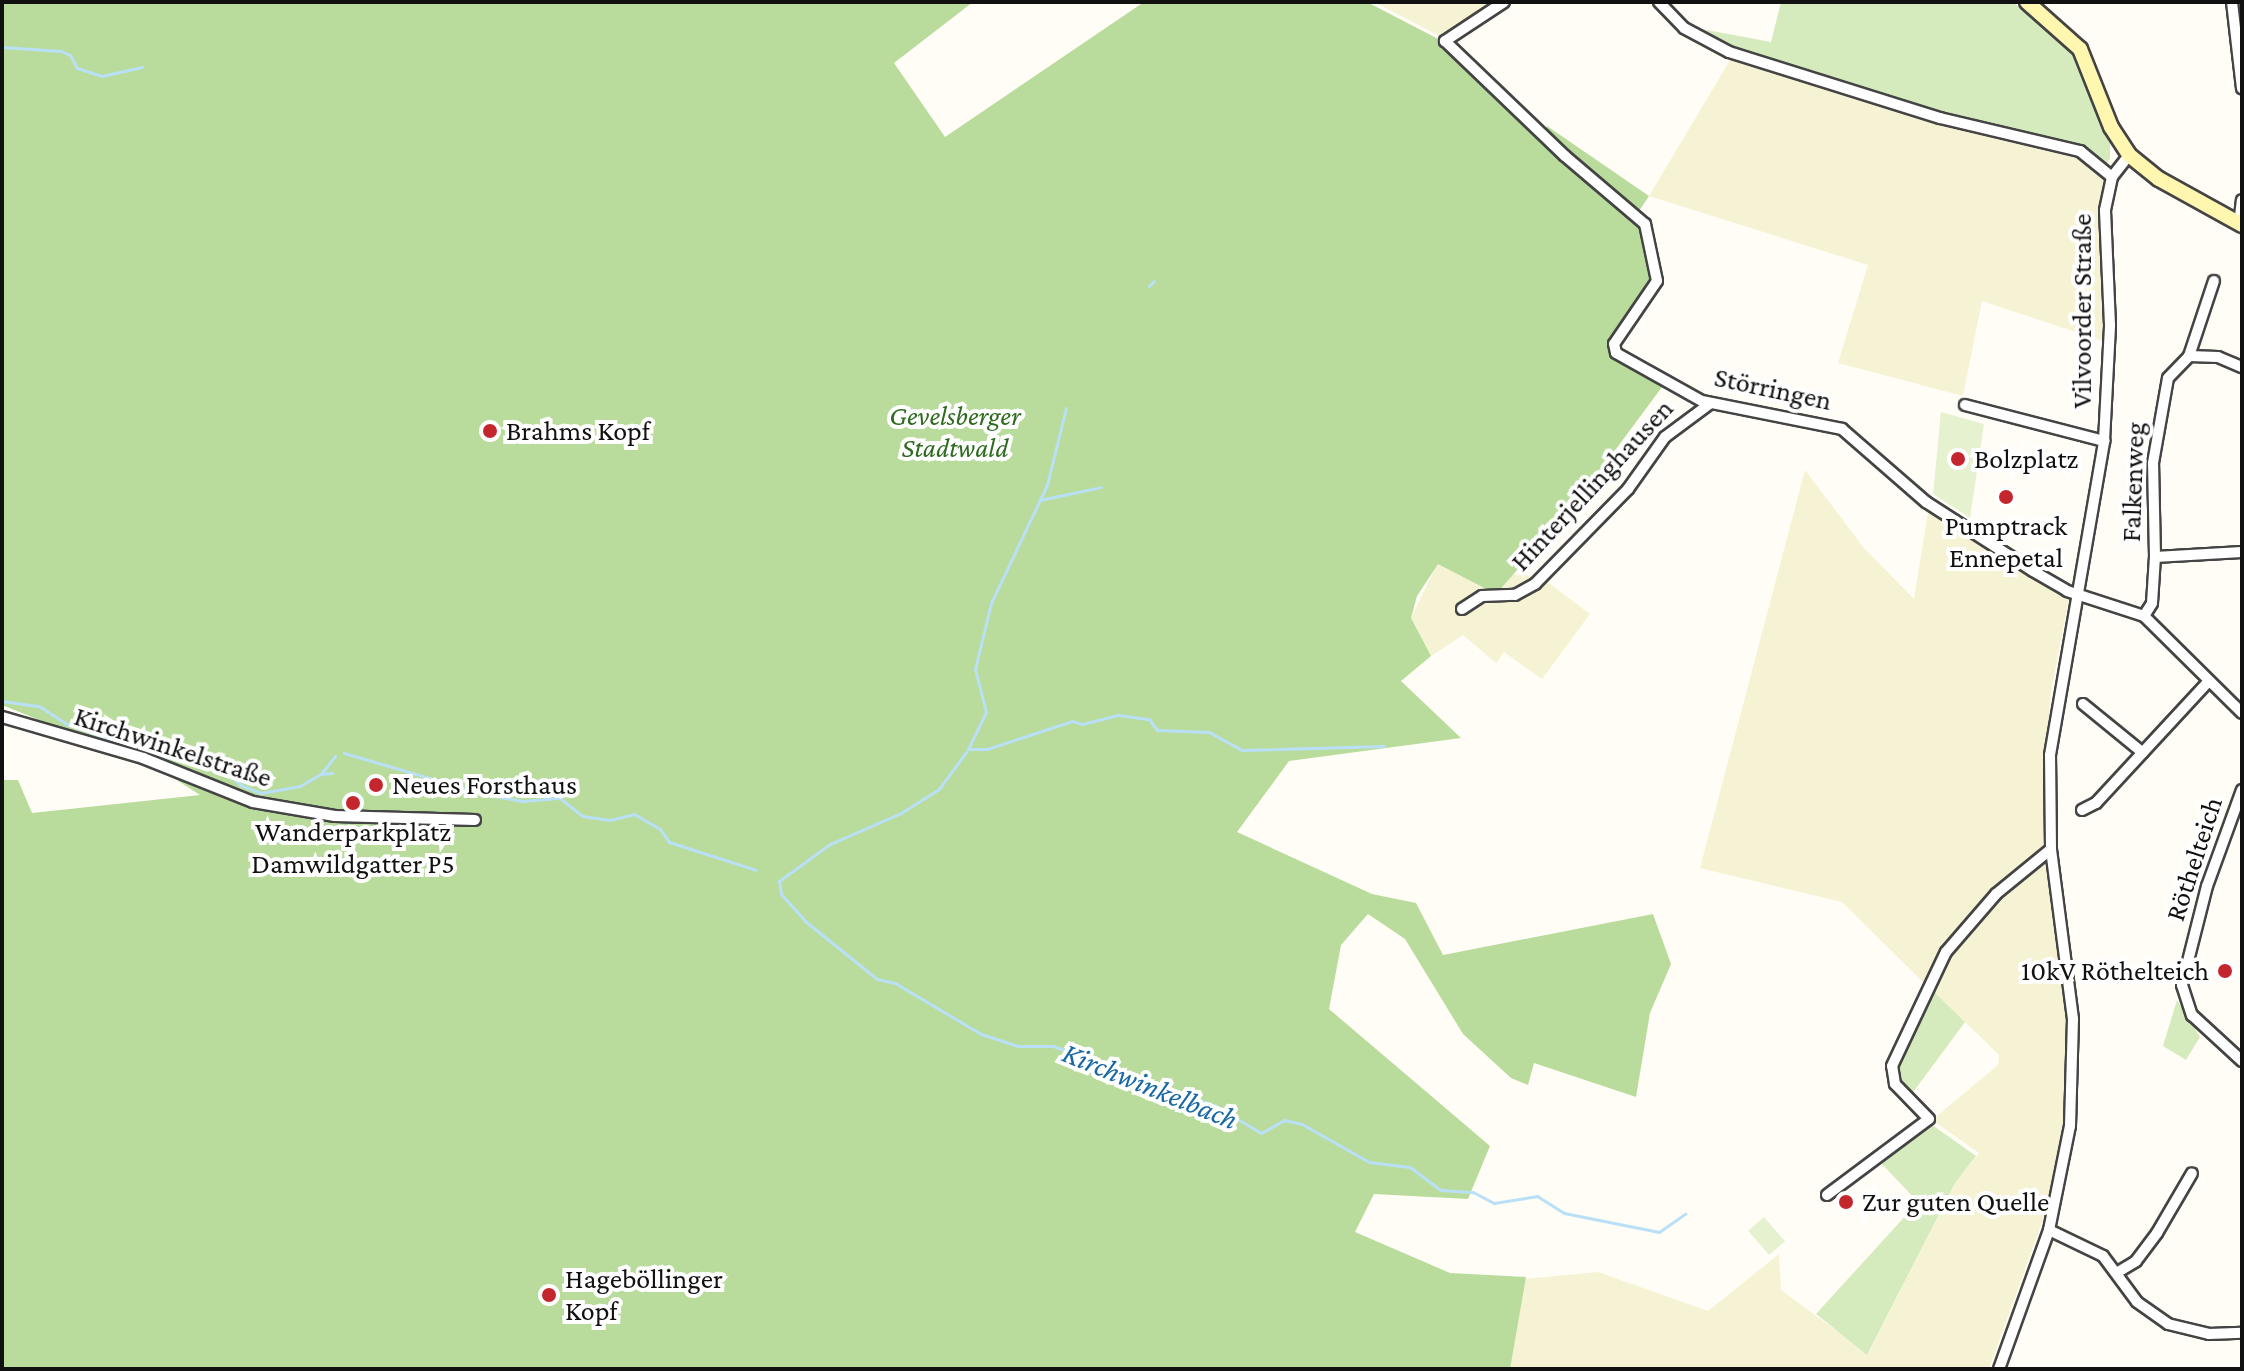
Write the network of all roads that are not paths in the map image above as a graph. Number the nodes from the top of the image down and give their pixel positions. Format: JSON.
{"nodes":[{"id":1,"x":1504,"y":2,"type":"edge"},
{"id":2,"x":1659,"y":2,"type":"edge"},
{"id":3,"x":2027,"y":2,"type":"edge"},
{"id":4,"x":2232,"y":2,"type":"edge"},
{"id":5,"x":2242,"y":88,"type":"edge"},
{"id":6,"x":2129,"y":155,"type":"junction"},
{"id":7,"x":2112,"y":177,"type":"junction"},
{"id":8,"x":2242,"y":200,"type":"edge"},
{"id":9,"x":2241,"y":225,"type":"edge"},
{"id":10,"x":2214,"y":281,"type":"dead end"},
{"id":11,"x":2189,"y":356,"type":"junction"},
{"id":12,"x":2242,"y":367,"type":"edge"},
{"id":13,"x":1711,"y":403,"type":"junction"},
{"id":14,"x":1965,"y":405,"type":"dead end"},
{"id":15,"x":2104,"y":441,"type":"junction"},
{"id":16,"x":2242,"y":552,"type":"edge"},
{"id":17,"x":2155,"y":557,"type":"junction"},
{"id":18,"x":2076,"y":593,"type":"junction"},
{"id":19,"x":1462,"y":609,"type":"dead end"},
{"id":20,"x":2144,"y":616,"type":"junction"},
{"id":21,"x":2209,"y":681,"type":"junction"},
{"id":22,"x":2083,"y":704,"type":"dead end"},
{"id":23,"x":2242,"y":713,"type":"edge"},
{"id":24,"x":2,"y":717,"type":"edge"},
{"id":25,"x":2143,"y":753,"type":"junction"},
{"id":26,"x":2242,"y":790,"type":"edge"},
{"id":27,"x":2082,"y":810,"type":"dead end"},
{"id":28,"x":475,"y":820,"type":"dead end"},
{"id":29,"x":2051,"y":849,"type":"junction"},
{"id":30,"x":2242,"y":1061,"type":"edge"},
{"id":31,"x":2192,"y":1173,"type":"dead end"},
{"id":32,"x":1827,"y":1195,"type":"dead end"},
{"id":33,"x":2049,"y":1230,"type":"junction"},
{"id":34,"x":2118,"y":1272,"type":"junction"},
{"id":35,"x":2242,"y":1333,"type":"edge"},
{"id":36,"x":1999,"y":1369,"type":"edge"}],
"edges":[{"from":1,"to":13,"type":"street","name":"Störringen"},
{"from":2,"to":7,"type":"street"},
{"from":3,"to":6,"type":"street"},
{"from":4,"to":5,"type":"street"},
{"from":6,"to":7,"type":"street","name":"Vilvoorder Straße"},
{"from":6,"to":9,"type":"street"},
{"from":7,"to":15,"type":"street","name":"Vilvoorder Straße"},
{"from":8,"to":9,"type":"street"},
{"from":10,"to":11,"type":"street","name":"Falkenweg"},
{"from":11,"to":12,"type":"street"},
{"from":11,"to":17,"type":"street","name":"Falkenweg"},
{"from":13,"to":18,"type":"street","name":"Störringen"},
{"from":13,"to":19,"type":"street","name":"Hinterjellinghausen"},
{"from":14,"to":15,"type":"street"},
{"from":15,"to":18,"type":"street","name":"Vilvoorder Straße"},
{"from":16,"to":17,"type":"street"},
{"from":17,"to":20,"type":"street","name":"Falkenweg"},
{"from":18,"to":20,"type":"street","name":"Störringen"},
{"from":18,"to":29,"type":"street","name":"Vilvoorder Straße"},
{"from":20,"to":21,"type":"street"},
{"from":21,"to":23,"type":"street"},
{"from":21,"to":25,"type":"street"},
{"from":22,"to":25,"type":"street"},
{"from":24,"to":28,"type":"street","name":"Kirchwinkelstraße"},
{"from":25,"to":27,"type":"street"},
{"from":26,"to":30,"type":"street","name":"Röthelteich"},
{"from":29,"to":32,"type":"street"},
{"from":29,"to":33,"type":"street","name":"Vilvoorder Straße"},
{"from":31,"to":34,"type":"street"},
{"from":33,"to":34,"type":"street"},
{"from":33,"to":36,"type":"street","name":"Vilvoorder Straße"},
{"from":34,"to":35,"type":"street"}]}
